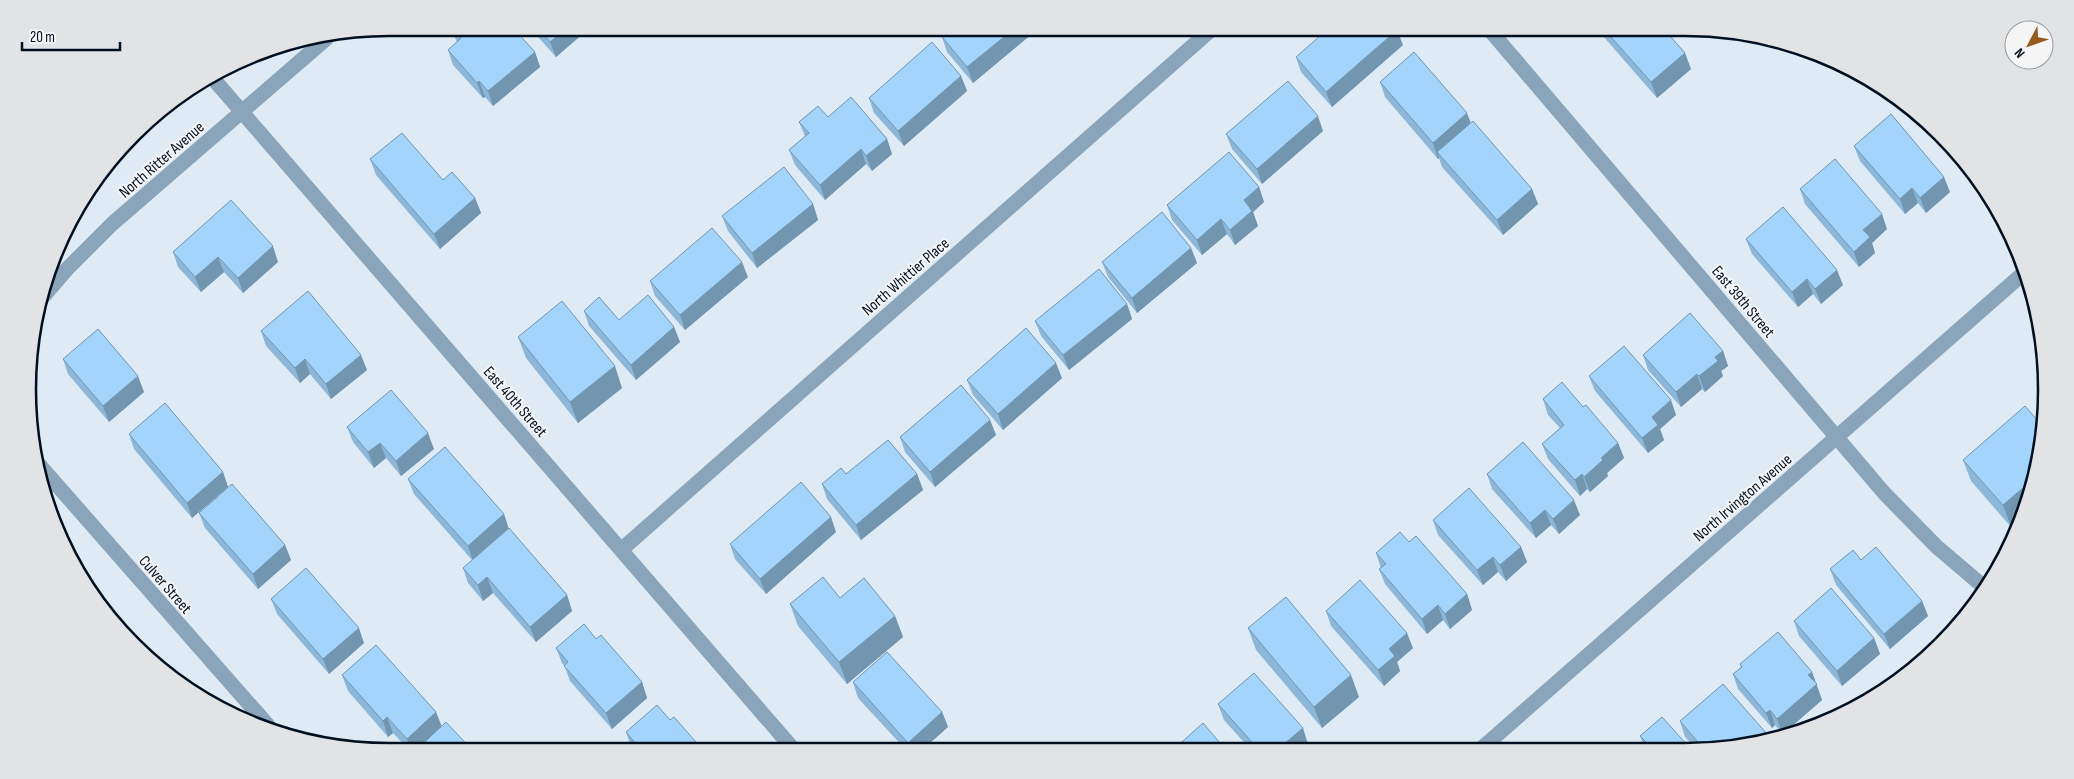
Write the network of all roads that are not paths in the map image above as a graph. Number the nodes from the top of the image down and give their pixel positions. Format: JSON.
{"nodes":[{"id":1,"x":1204,"y":36,"type":"edge"},
{"id":2,"x":1495,"y":36,"type":"edge"},
{"id":3,"x":321,"y":43,"type":"edge"},
{"id":4,"x":216,"y":82,"type":"edge"},
{"id":5,"x":242,"y":112,"type":"junction"},
{"id":6,"x":2019,"y":277,"type":"edge"},
{"id":7,"x":52,"y":286,"type":"edge"},
{"id":8,"x":1837,"y":438,"type":"junction"},
{"id":9,"x":47,"y":474,"type":"edge"},
{"id":10,"x":621,"y":550,"type":"junction"},
{"id":11,"x":1980,"y":583,"type":"edge"},
{"id":12,"x":262,"y":719,"type":"edge"},
{"id":13,"x":789,"y":743,"type":"edge"},
{"id":14,"x":1488,"y":743,"type":"edge"}],
"edges":[{"from":1,"to":10,"type":"street","name":"North Whittier Place"},
{"from":2,"to":8,"type":"street","name":"East 39th Street"},
{"from":3,"to":5,"type":"street","name":"North Ritter Avenue"},
{"from":4,"to":5,"type":"street","name":"East 40th Street"},
{"from":5,"to":7,"type":"street","name":"North Ritter Avenue"},
{"from":5,"to":10,"type":"street","name":"East 40th Street"},
{"from":6,"to":8,"type":"street","name":"North Irvington Avenue"},
{"from":8,"to":11,"type":"street","name":"East 39th Street"},
{"from":8,"to":14,"type":"street","name":"North Irvington Avenue"},
{"from":9,"to":12,"type":"street","name":"Culver Street"},
{"from":10,"to":13,"type":"street","name":"East 40th Street"}]}
